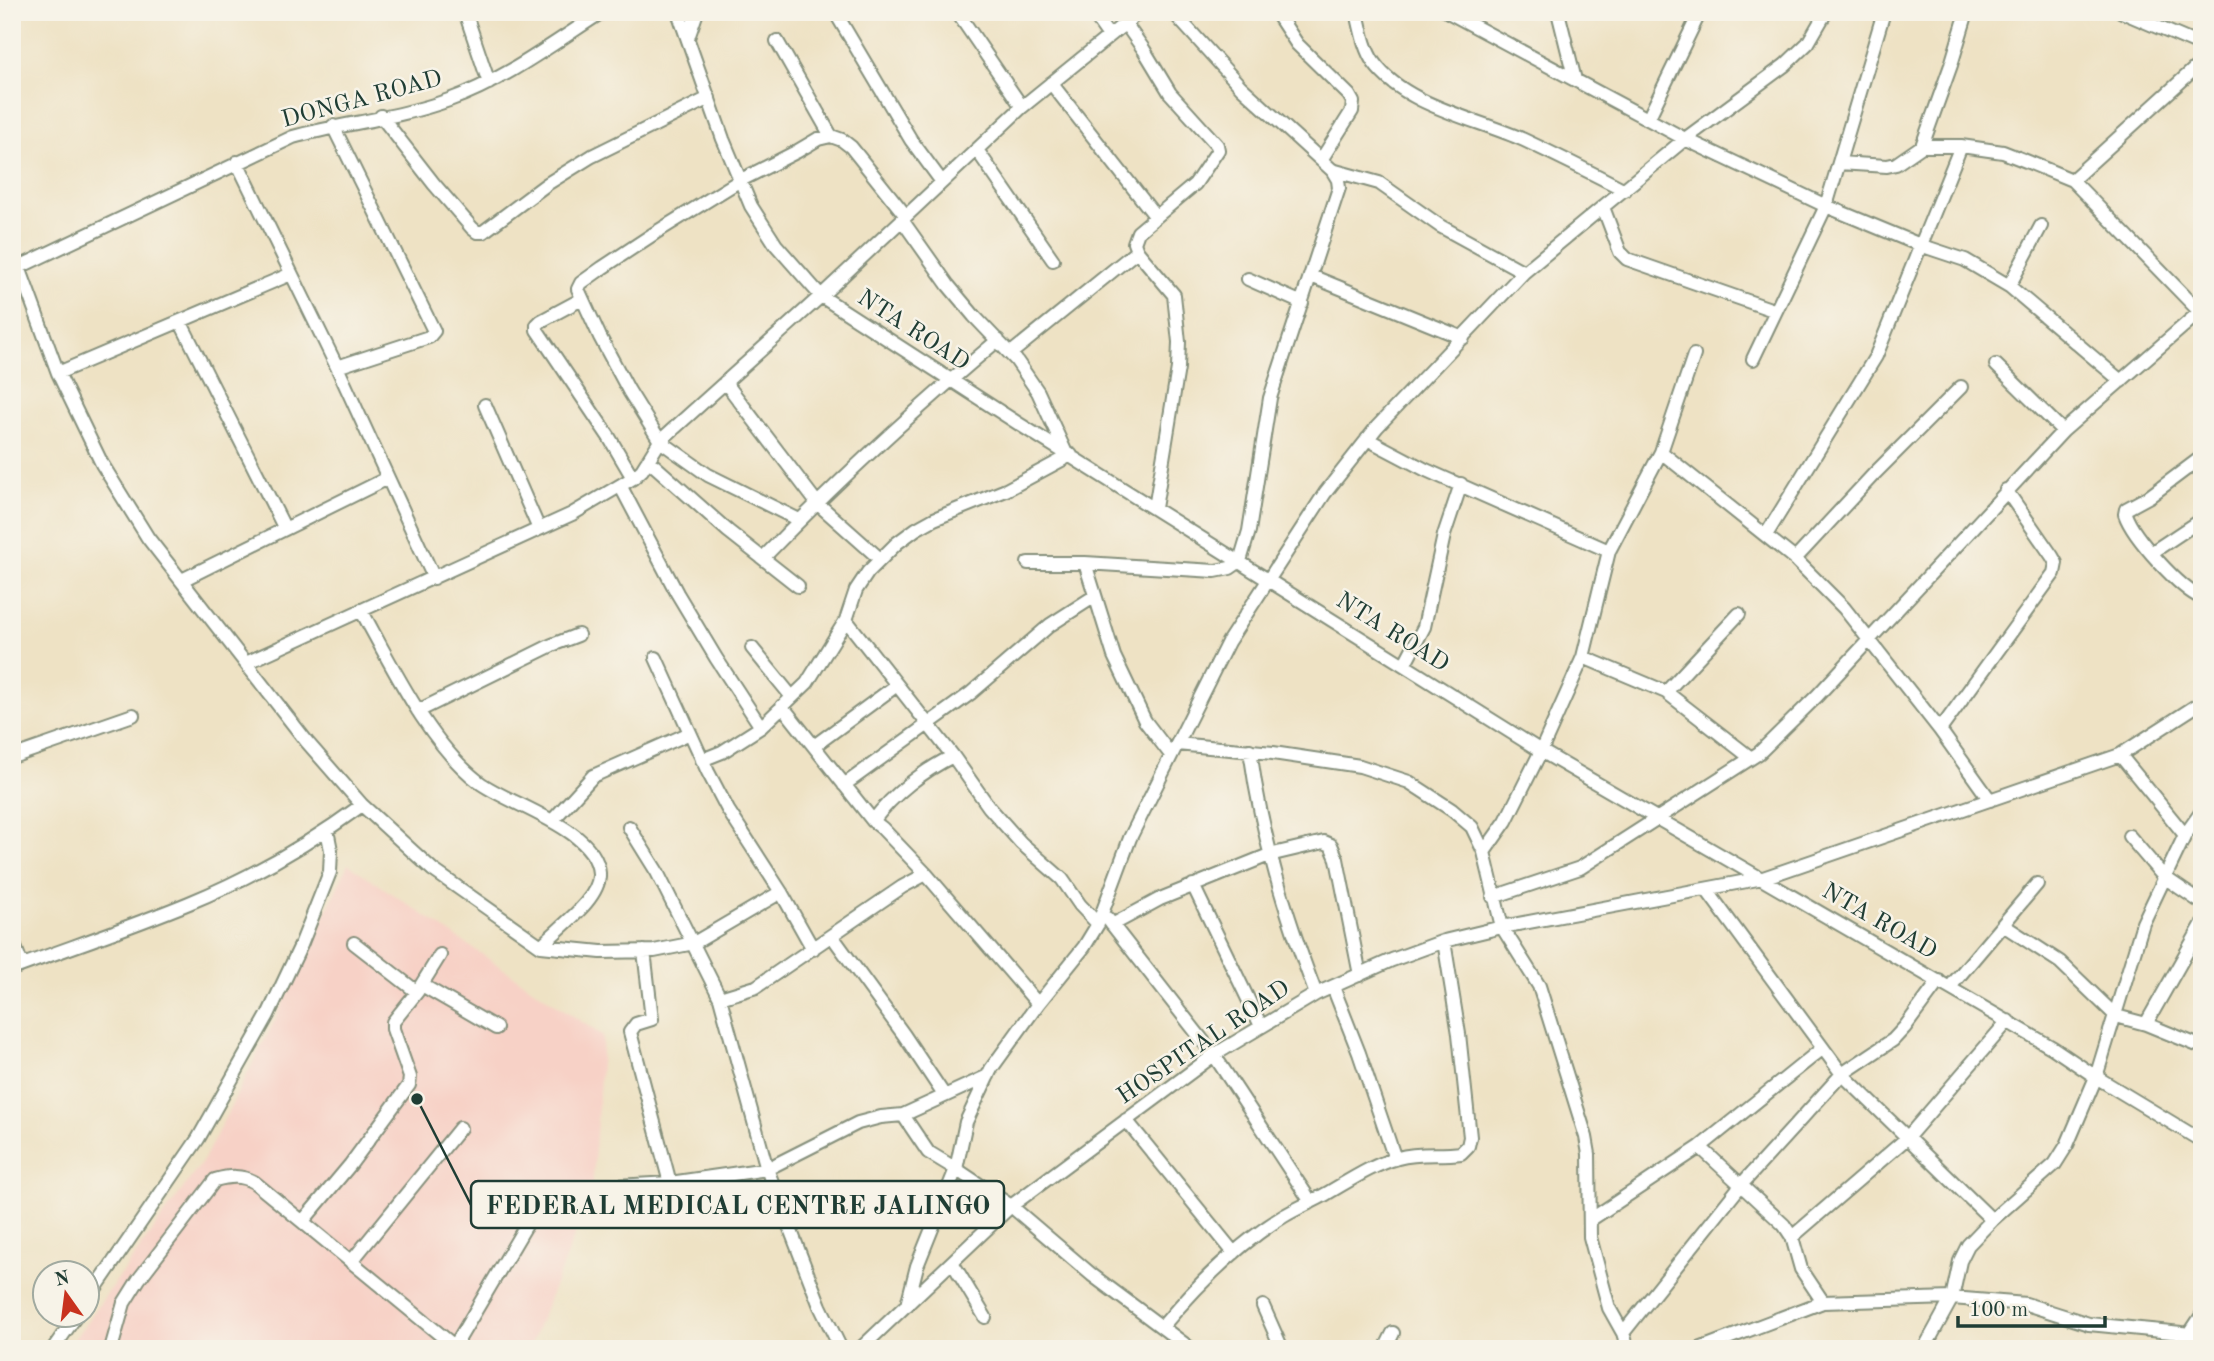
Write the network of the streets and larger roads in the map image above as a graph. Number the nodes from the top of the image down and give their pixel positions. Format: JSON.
{"nodes":[{"id":1,"x":465,"y":12,"type":"edge"},
{"id":2,"x":601,"y":12,"type":"edge"},
{"id":3,"x":678,"y":12,"type":"edge"},
{"id":4,"x":697,"y":12,"type":"edge"},
{"id":5,"x":835,"y":12,"type":"edge"},
{"id":6,"x":957,"y":12,"type":"edge"},
{"id":7,"x":1092,"y":12,"type":"edge"},
{"id":8,"x":1139,"y":12,"type":"edge"},
{"id":9,"x":1172,"y":12,"type":"edge"},
{"id":10,"x":1276,"y":12,"type":"edge"},
{"id":11,"x":1357,"y":12,"type":"edge"},
{"id":12,"x":1448,"y":12,"type":"edge"},
{"id":13,"x":1558,"y":12,"type":"edge"},
{"id":14,"x":1700,"y":12,"type":"edge"},
{"id":15,"x":1826,"y":12,"type":"edge"},
{"id":16,"x":1884,"y":12,"type":"edge"},
{"id":17,"x":1967,"y":12,"type":"edge"},
{"id":18,"x":2122,"y":12,"type":"edge"},
{"id":19,"x":1125,"y":23,"type":"junction"},
{"id":20,"x":1109,"y":36,"type":"junction"},
{"id":21,"x":688,"y":38,"type":"junction"},
{"id":22,"x":777,"y":41,"type":"dead end"},
{"id":23,"x":2200,"y":42,"type":"edge"},
{"id":24,"x":2202,"y":62,"type":"edge"},
{"id":25,"x":1575,"y":80,"type":"junction"},
{"id":26,"x":489,"y":83,"type":"junction"},
{"id":27,"x":1051,"y":83,"type":"junction"},
{"id":28,"x":709,"y":98,"type":"junction"},
{"id":29,"x":1022,"y":107,"type":"junction"},
{"id":30,"x":381,"y":116,"type":"junction"},
{"id":31,"x":1648,"y":119,"type":"junction"},
{"id":32,"x":333,"y":126,"type":"junction"},
{"id":33,"x":831,"y":136,"type":"junction"},
{"id":34,"x":1685,"y":139,"type":"junction"},
{"id":35,"x":1922,"y":146,"type":"junction"},
{"id":36,"x":1961,"y":146,"type":"junction"},
{"id":37,"x":976,"y":150,"type":"junction"},
{"id":38,"x":1321,"y":160,"type":"junction"},
{"id":39,"x":237,"y":162,"type":"junction"},
{"id":40,"x":1839,"y":163,"type":"junction"},
{"id":41,"x":1332,"y":170,"type":"junction"},
{"id":42,"x":2071,"y":180,"type":"junction"},
{"id":43,"x":739,"y":181,"type":"junction"},
{"id":44,"x":942,"y":182,"type":"junction"},
{"id":45,"x":1625,"y":190,"type":"junction"},
{"id":46,"x":1826,"y":206,"type":"junction"},
{"id":47,"x":1603,"y":207,"type":"junction"},
{"id":48,"x":1156,"y":217,"type":"junction"},
{"id":49,"x":904,"y":218,"type":"junction"},
{"id":50,"x":2040,"y":226,"type":"dead end"},
{"id":51,"x":1920,"y":245,"type":"junction"},
{"id":52,"x":1137,"y":251,"type":"junction"},
{"id":53,"x":1053,"y":260,"type":"dead end"},
{"id":54,"x":15,"y":269,"type":"edge"},
{"id":55,"x":1524,"y":272,"type":"junction"},
{"id":56,"x":291,"y":274,"type":"junction"},
{"id":57,"x":1311,"y":276,"type":"junction"},
{"id":58,"x":1248,"y":279,"type":"dead end"},
{"id":59,"x":2009,"y":286,"type":"junction"},
{"id":60,"x":821,"y":296,"type":"junction"},
{"id":61,"x":582,"y":299,"type":"junction"},
{"id":62,"x":1301,"y":303,"type":"junction"},
{"id":63,"x":1776,"y":311,"type":"junction"},
{"id":64,"x":2201,"y":311,"type":"edge"},
{"id":65,"x":180,"y":321,"type":"junction"},
{"id":66,"x":1462,"y":338,"type":"junction"},
{"id":67,"x":998,"y":340,"type":"junction"},
{"id":68,"x":1010,"y":354,"type":"junction"},
{"id":69,"x":1694,"y":355,"type":"dead end"},
{"id":70,"x":1753,"y":359,"type":"dead end"},
{"id":71,"x":1996,"y":365,"type":"dead end"},
{"id":72,"x":337,"y":367,"type":"junction"},
{"id":73,"x":58,"y":373,"type":"junction"},
{"id":74,"x":950,"y":380,"type":"junction"},
{"id":75,"x":2121,"y":381,"type":"junction"},
{"id":76,"x":725,"y":382,"type":"junction"},
{"id":77,"x":1961,"y":387,"type":"dead end"},
{"id":78,"x":485,"y":405,"type":"dead end"},
{"id":79,"x":2063,"y":431,"type":"junction"},
{"id":80,"x":1367,"y":439,"type":"junction"},
{"id":81,"x":660,"y":441,"type":"junction"},
{"id":82,"x":1661,"y":452,"type":"junction"},
{"id":83,"x":1068,"y":453,"type":"junction"},
{"id":84,"x":2202,"y":457,"type":"edge"},
{"id":85,"x":648,"y":460,"type":"junction"},
{"id":86,"x":388,"y":478,"type":"junction"},
{"id":87,"x":633,"y":478,"type":"junction"},
{"id":88,"x":1461,"y":484,"type":"junction"},
{"id":89,"x":621,"y":487,"type":"junction"},
{"id":90,"x":2006,"y":491,"type":"junction"},
{"id":91,"x":817,"y":503,"type":"junction"},
{"id":92,"x":1155,"y":508,"type":"junction"},
{"id":93,"x":2202,"y":519,"type":"edge"},
{"id":94,"x":799,"y":520,"type":"junction"},
{"id":95,"x":285,"y":529,"type":"junction"},
{"id":96,"x":539,"y":529,"type":"junction"},
{"id":97,"x":1766,"y":535,"type":"junction"},
{"id":98,"x":1609,"y":551,"type":"junction"},
{"id":99,"x":2151,"y":553,"type":"junction"},
{"id":100,"x":763,"y":558,"type":"junction"},
{"id":101,"x":880,"y":559,"type":"junction"},
{"id":102,"x":1795,"y":559,"type":"junction"},
{"id":103,"x":1240,"y":561,"type":"junction"},
{"id":104,"x":1028,"y":563,"type":"dead end"},
{"id":105,"x":1085,"y":564,"type":"junction"},
{"id":106,"x":434,"y":578,"type":"junction"},
{"id":107,"x":1269,"y":579,"type":"junction"},
{"id":108,"x":182,"y":580,"type":"junction"},
{"id":109,"x":798,"y":586,"type":"dead end"},
{"id":110,"x":1095,"y":596,"type":"junction"},
{"id":111,"x":2202,"y":598,"type":"edge"},
{"id":112,"x":361,"y":610,"type":"junction"},
{"id":113,"x":1739,"y":614,"type":"dead end"},
{"id":114,"x":846,"y":620,"type":"junction"},
{"id":115,"x":578,"y":635,"type":"dead end"},
{"id":116,"x":1869,"y":640,"type":"junction"},
{"id":117,"x":752,"y":648,"type":"dead end"},
{"id":118,"x":1583,"y":657,"type":"junction"},
{"id":119,"x":656,"y":658,"type":"dead end"},
{"id":120,"x":246,"y":663,"type":"junction"},
{"id":121,"x":1404,"y":665,"type":"junction"},
{"id":122,"x":897,"y":685,"type":"junction"},
{"id":123,"x":1666,"y":692,"type":"junction"},
{"id":124,"x":787,"y":702,"type":"junction"},
{"id":125,"x":2202,"y":702,"type":"edge"},
{"id":126,"x":418,"y":711,"type":"junction"},
{"id":127,"x":133,"y":715,"type":"dead end"},
{"id":128,"x":929,"y":725,"type":"junction"},
{"id":129,"x":761,"y":727,"type":"junction"},
{"id":130,"x":1940,"y":730,"type":"junction"},
{"id":131,"x":690,"y":733,"type":"junction"},
{"id":132,"x":814,"y":746,"type":"junction"},
{"id":133,"x":1174,"y":749,"type":"junction"},
{"id":134,"x":1250,"y":750,"type":"junction"},
{"id":135,"x":1541,"y":751,"type":"junction"},
{"id":136,"x":2120,"y":755,"type":"junction"},
{"id":137,"x":953,"y":756,"type":"junction"},
{"id":138,"x":12,"y":758,"type":"edge"},
{"id":139,"x":1751,"y":758,"type":"junction"},
{"id":140,"x":702,"y":760,"type":"junction"},
{"id":141,"x":844,"y":785,"type":"junction"},
{"id":142,"x":1990,"y":800,"type":"junction"},
{"id":143,"x":362,"y":805,"type":"junction"},
{"id":144,"x":2202,"y":811,"type":"edge"},
{"id":145,"x":1656,"y":817,"type":"junction"},
{"id":146,"x":552,"y":821,"type":"junction"},
{"id":147,"x":873,"y":821,"type":"junction"},
{"id":148,"x":629,"y":827,"type":"dead end"},
{"id":149,"x":327,"y":830,"type":"junction"},
{"id":150,"x":2185,"y":835,"type":"junction"},
{"id":151,"x":2129,"y":836,"type":"dead end"},
{"id":152,"x":1483,"y":852,"type":"junction"},
{"id":153,"x":1269,"y":855,"type":"junction"},
{"id":154,"x":926,"y":874,"type":"junction"},
{"id":155,"x":2164,"y":877,"type":"junction"},
{"id":156,"x":1763,"y":878,"type":"junction"},
{"id":157,"x":2037,"y":884,"type":"dead end"},
{"id":158,"x":1193,"y":885,"type":"junction"},
{"id":159,"x":1706,"y":889,"type":"junction"},
{"id":160,"x":781,"y":892,"type":"junction"},
{"id":161,"x":1493,"y":897,"type":"junction"},
{"id":162,"x":2202,"y":903,"type":"edge"},
{"id":163,"x":1100,"y":918,"type":"junction"},
{"id":164,"x":1112,"y":925,"type":"junction"},
{"id":165,"x":2003,"y":925,"type":"junction"},
{"id":166,"x":2202,"y":925,"type":"edge"},
{"id":167,"x":1502,"y":927,"type":"junction"},
{"id":168,"x":832,"y":936,"type":"junction"},
{"id":169,"x":12,"y":939,"type":"edge"},
{"id":170,"x":1444,"y":941,"type":"junction"},
{"id":171,"x":354,"y":943,"type":"dead end"},
{"id":172,"x":694,"y":943,"type":"junction"},
{"id":173,"x":541,"y":946,"type":"junction"},
{"id":174,"x":813,"y":949,"type":"junction"},
{"id":175,"x":643,"y":951,"type":"junction"},
{"id":176,"x":440,"y":955,"type":"dead end"},
{"id":177,"x":17,"y":967,"type":"edge"},
{"id":178,"x":1360,"y":975,"type":"junction"},
{"id":179,"x":1944,"y":984,"type":"junction"},
{"id":180,"x":1333,"y":987,"type":"junction"},
{"id":181,"x":419,"y":988,"type":"junction"},
{"id":182,"x":1316,"y":994,"type":"junction"},
{"id":183,"x":720,"y":998,"type":"junction"},
{"id":184,"x":1038,"y":1004,"type":"junction"},
{"id":185,"x":2116,"y":1016,"type":"junction"},
{"id":186,"x":2008,"y":1021,"type":"junction"},
{"id":187,"x":2146,"y":1024,"type":"junction"},
{"id":188,"x":1261,"y":1026,"type":"junction"},
{"id":189,"x":496,"y":1028,"type":"dead end"},
{"id":190,"x":2202,"y":1047,"type":"edge"},
{"id":191,"x":1823,"y":1048,"type":"junction"},
{"id":192,"x":1214,"y":1055,"type":"junction"},
{"id":193,"x":1842,"y":1074,"type":"junction"},
{"id":194,"x":988,"y":1076,"type":"junction"},
{"id":195,"x":2096,"y":1077,"type":"junction"},
{"id":196,"x":944,"y":1095,"type":"junction"},
{"id":197,"x":903,"y":1115,"type":"junction"},
{"id":198,"x":1126,"y":1120,"type":"junction"},
{"id":199,"x":460,"y":1128,"type":"dead end"},
{"id":200,"x":1907,"y":1138,"type":"junction"},
{"id":201,"x":2202,"y":1142,"type":"edge"},
{"id":202,"x":1700,"y":1147,"type":"junction"},
{"id":203,"x":1395,"y":1159,"type":"junction"},
{"id":204,"x":766,"y":1169,"type":"junction"},
{"id":205,"x":956,"y":1169,"type":"junction"},
{"id":206,"x":670,"y":1183,"type":"junction"},
{"id":207,"x":1741,"y":1185,"type":"junction"},
{"id":208,"x":599,"y":1187,"type":"dead end"},
{"id":209,"x":1311,"y":1202,"type":"junction"},
{"id":210,"x":1011,"y":1206,"type":"junction"},
{"id":211,"x":1590,"y":1220,"type":"junction"},
{"id":212,"x":1992,"y":1220,"type":"junction"},
{"id":213,"x":303,"y":1221,"type":"junction"},
{"id":214,"x":528,"y":1222,"type":"dead end"},
{"id":215,"x":1792,"y":1237,"type":"junction"},
{"id":216,"x":1234,"y":1253,"type":"junction"},
{"id":217,"x":351,"y":1262,"type":"junction"},
{"id":218,"x":952,"y":1262,"type":"junction"},
{"id":219,"x":102,"y":1279,"type":"edge"},
{"id":220,"x":1952,"y":1298,"type":"junction"},
{"id":221,"x":1824,"y":1302,"type":"junction"},
{"id":222,"x":907,"y":1305,"type":"junction"},
{"id":223,"x":1263,"y":1306,"type":"dead end"},
{"id":224,"x":2202,"y":1315,"type":"edge"},
{"id":225,"x":985,"y":1317,"type":"dead end"},
{"id":226,"x":1162,"y":1327,"type":"junction"},
{"id":227,"x":66,"y":1330,"type":"edge"},
{"id":228,"x":1393,"y":1333,"type":"dead end"},
{"id":229,"x":1623,"y":1334,"type":"junction"},
{"id":230,"x":2192,"y":1340,"type":"edge"},
{"id":231,"x":454,"y":1348,"type":"edge"},
{"id":232,"x":53,"y":1349,"type":"edge"},
{"id":233,"x":110,"y":1349,"type":"edge"},
{"id":234,"x":841,"y":1349,"type":"edge"},
{"id":235,"x":860,"y":1349,"type":"edge"},
{"id":236,"x":1191,"y":1349,"type":"edge"},
{"id":237,"x":1282,"y":1349,"type":"edge"},
{"id":238,"x":1385,"y":1349,"type":"edge"},
{"id":239,"x":1628,"y":1349,"type":"edge"},
{"id":240,"x":1699,"y":1349,"type":"edge"},
{"id":241,"x":1924,"y":1349,"type":"edge"}],
"edges":[{"from":1,"to":26,"type":"street"},
{"from":2,"to":26,"type":"street","name":"DONGA ROAD"},
{"from":3,"to":21,"type":"street","name":"NTA ROAD"},
{"from":4,"to":21,"type":"street"},
{"from":5,"to":44,"type":"street"},
{"from":6,"to":29,"type":"street"},
{"from":7,"to":20,"type":"street"},
{"from":8,"to":19,"type":"street"},
{"from":9,"to":38,"type":"street"},
{"from":10,"to":38,"type":"street"},
{"from":11,"to":45,"type":"street"},
{"from":12,"to":25,"type":"street"},
{"from":13,"to":25,"type":"street"},
{"from":14,"to":31,"type":"street"},
{"from":15,"to":34,"type":"street"},
{"from":16,"to":40,"type":"street"},
{"from":17,"to":35,"type":"street"},
{"from":18,"to":23,"type":"street"},
{"from":19,"to":20,"type":"street"},
{"from":19,"to":48,"type":"street"},
{"from":20,"to":27,"type":"street"},
{"from":21,"to":28,"type":"street","name":"NTA ROAD"},
{"from":22,"to":33,"type":"street"},
{"from":24,"to":42,"type":"street"},
{"from":25,"to":31,"type":"street"},
{"from":26,"to":30,"type":"street","name":"DONGA ROAD"},
{"from":27,"to":29,"type":"street"},
{"from":27,"to":48,"type":"street"},
{"from":28,"to":30,"type":"street"},
{"from":28,"to":43,"type":"street","name":"NTA ROAD"},
{"from":29,"to":37,"type":"street"},
{"from":30,"to":32,"type":"street","name":"DONGA ROAD"},
{"from":31,"to":34,"type":"street"},
{"from":32,"to":39,"type":"street","name":"DONGA ROAD"},
{"from":32,"to":72,"type":"street"},
{"from":33,"to":43,"type":"street"},
{"from":33,"to":49,"type":"street"},
{"from":34,"to":45,"type":"street"},
{"from":34,"to":46,"type":"street"},
{"from":35,"to":36,"type":"street"},
{"from":35,"to":40,"type":"street"},
{"from":36,"to":42,"type":"street"},
{"from":36,"to":51,"type":"street"},
{"from":37,"to":44,"type":"street"},
{"from":37,"to":53,"type":"street"},
{"from":38,"to":41,"type":"street"},
{"from":39,"to":54,"type":"street","name":"DONGA ROAD"},
{"from":39,"to":56,"type":"street"},
{"from":40,"to":46,"type":"street"},
{"from":41,"to":55,"type":"street"},
{"from":41,"to":57,"type":"street"},
{"from":42,"to":64,"type":"street"},
{"from":43,"to":60,"type":"street","name":"NTA ROAD"},
{"from":43,"to":61,"type":"street"},
{"from":44,"to":49,"type":"street"},
{"from":45,"to":47,"type":"street"},
{"from":46,"to":51,"type":"street"},
{"from":46,"to":63,"type":"street"},
{"from":47,"to":55,"type":"street"},
{"from":47,"to":63,"type":"street"},
{"from":48,"to":52,"type":"street"},
{"from":49,"to":60,"type":"street"},
{"from":49,"to":67,"type":"street"},
{"from":50,"to":59,"type":"street"},
{"from":51,"to":59,"type":"street"},
{"from":51,"to":97,"type":"street"},
{"from":52,"to":68,"type":"street"},
{"from":52,"to":92,"type":"street"},
{"from":54,"to":73,"type":"street"},
{"from":55,"to":66,"type":"street"},
{"from":56,"to":65,"type":"street"},
{"from":56,"to":72,"type":"street"},
{"from":57,"to":62,"type":"street"},
{"from":57,"to":66,"type":"street"},
{"from":58,"to":62,"type":"street"},
{"from":59,"to":75,"type":"street"},
{"from":60,"to":74,"type":"street","name":"NTA ROAD"},
{"from":60,"to":76,"type":"street"},
{"from":61,"to":81,"type":"street"},
{"from":61,"to":87,"type":"street"},
{"from":62,"to":103,"type":"street"},
{"from":63,"to":70,"type":"street"},
{"from":64,"to":75,"type":"street"},
{"from":65,"to":73,"type":"street"},
{"from":65,"to":95,"type":"street"},
{"from":66,"to":80,"type":"street"},
{"from":67,"to":68,"type":"street"},
{"from":67,"to":74,"type":"street"},
{"from":68,"to":83,"type":"street"},
{"from":69,"to":82,"type":"street"},
{"from":71,"to":79,"type":"street"},
{"from":72,"to":86,"type":"street"},
{"from":73,"to":108,"type":"street"},
{"from":74,"to":83,"type":"street","name":"NTA ROAD"},
{"from":74,"to":91,"type":"street"},
{"from":75,"to":79,"type":"street"},
{"from":76,"to":81,"type":"street"},
{"from":76,"to":91,"type":"street"},
{"from":77,"to":102,"type":"street"},
{"from":78,"to":96,"type":"street"},
{"from":79,"to":90,"type":"street"},
{"from":80,"to":88,"type":"street"},
{"from":80,"to":107,"type":"street"},
{"from":81,"to":85,"type":"street"},
{"from":81,"to":94,"type":"street"},
{"from":82,"to":97,"type":"street"},
{"from":82,"to":98,"type":"street"},
{"from":83,"to":92,"type":"street","name":"NTA ROAD"},
{"from":83,"to":101,"type":"street"},
{"from":84,"to":99,"type":"street"},
{"from":85,"to":87,"type":"street"},
{"from":85,"to":100,"type":"street"},
{"from":86,"to":95,"type":"street"},
{"from":86,"to":106,"type":"street"},
{"from":87,"to":89,"type":"street"},
{"from":88,"to":98,"type":"street"},
{"from":88,"to":121,"type":"street"},
{"from":89,"to":96,"type":"street"},
{"from":89,"to":129,"type":"street"},
{"from":90,"to":116,"type":"street"},
{"from":90,"to":130,"type":"street"},
{"from":91,"to":94,"type":"street"},
{"from":91,"to":101,"type":"street"},
{"from":92,"to":103,"type":"street","name":"NTA ROAD"},
{"from":93,"to":99,"type":"street"},
{"from":94,"to":100,"type":"street"},
{"from":95,"to":108,"type":"street"},
{"from":96,"to":106,"type":"street"},
{"from":97,"to":102,"type":"street"},
{"from":98,"to":118,"type":"street"},
{"from":99,"to":111,"type":"street"},
{"from":100,"to":109,"type":"street"},
{"from":101,"to":114,"type":"street"},
{"from":102,"to":116,"type":"street"},
{"from":103,"to":105,"type":"street"},
{"from":103,"to":107,"type":"street","name":"NTA ROAD"},
{"from":104,"to":105,"type":"street"},
{"from":105,"to":110,"type":"street"},
{"from":106,"to":112,"type":"street"},
{"from":107,"to":121,"type":"street","name":"NTA ROAD"},
{"from":107,"to":133,"type":"street"},
{"from":108,"to":120,"type":"street"},
{"from":110,"to":128,"type":"street"},
{"from":110,"to":133,"type":"street"},
{"from":112,"to":120,"type":"street"},
{"from":112,"to":126,"type":"street"},
{"from":113,"to":123,"type":"street"},
{"from":114,"to":122,"type":"street"},
{"from":114,"to":124,"type":"street"},
{"from":115,"to":126,"type":"street"},
{"from":116,"to":130,"type":"street"},
{"from":116,"to":139,"type":"street"},
{"from":117,"to":124,"type":"street"},
{"from":118,"to":123,"type":"street"},
{"from":118,"to":135,"type":"street"},
{"from":119,"to":131,"type":"street"},
{"from":120,"to":143,"type":"street"},
{"from":121,"to":135,"type":"street","name":"NTA ROAD"},
{"from":122,"to":128,"type":"street"},
{"from":122,"to":132,"type":"street"},
{"from":123,"to":139,"type":"street"},
{"from":124,"to":129,"type":"street"},
{"from":124,"to":132,"type":"street"},
{"from":125,"to":136,"type":"street","name":"HOSPITAL ROAD"},
{"from":126,"to":146,"type":"street"},
{"from":127,"to":138,"type":"street"},
{"from":128,"to":137,"type":"street"},
{"from":128,"to":141,"type":"street"},
{"from":129,"to":140,"type":"street"},
{"from":130,"to":142,"type":"street"},
{"from":131,"to":140,"type":"street"},
{"from":131,"to":146,"type":"street"},
{"from":132,"to":141,"type":"street"},
{"from":133,"to":134,"type":"street"},
{"from":133,"to":163,"type":"street"},
{"from":134,"to":152,"type":"street"},
{"from":134,"to":153,"type":"street"},
{"from":135,"to":145,"type":"street","name":"NTA ROAD"},
{"from":135,"to":152,"type":"street"},
{"from":136,"to":142,"type":"street","name":"HOSPITAL ROAD"},
{"from":136,"to":150,"type":"street"},
{"from":137,"to":147,"type":"street"},
{"from":137,"to":163,"type":"street"},
{"from":139,"to":145,"type":"street"},
{"from":140,"to":160,"type":"street"},
{"from":141,"to":147,"type":"street"},
{"from":142,"to":156,"type":"street","name":"HOSPITAL ROAD"},
{"from":143,"to":149,"type":"street"},
{"from":143,"to":173,"type":"street"},
{"from":144,"to":150,"type":"street"},
{"from":145,"to":156,"type":"street","name":"NTA ROAD"},
{"from":145,"to":161,"type":"street"},
{"from":146,"to":173,"type":"street"},
{"from":147,"to":154,"type":"street"},
{"from":148,"to":172,"type":"street"},
{"from":149,"to":177,"type":"street"},
{"from":149,"to":219,"type":"street"},
{"from":150,"to":155,"type":"street"},
{"from":151,"to":155,"type":"street"},
{"from":152,"to":161,"type":"street"},
{"from":153,"to":158,"type":"street"},
{"from":153,"to":178,"type":"street"},
{"from":153,"to":182,"type":"street"},
{"from":154,"to":168,"type":"street"},
{"from":154,"to":184,"type":"street"},
{"from":155,"to":162,"type":"street"},
{"from":155,"to":185,"type":"street"},
{"from":156,"to":159,"type":"street","name":"HOSPITAL ROAD"},
{"from":156,"to":179,"type":"street","name":"NTA ROAD"},
{"from":157,"to":165,"type":"street"},
{"from":158,"to":164,"type":"street"},
{"from":158,"to":188,"type":"street"},
{"from":159,"to":167,"type":"street","name":"HOSPITAL ROAD"},
{"from":159,"to":191,"type":"street"},
{"from":160,"to":172,"type":"street"},
{"from":160,"to":174,"type":"street"},
{"from":161,"to":167,"type":"street"},
{"from":163,"to":164,"type":"street"},
{"from":163,"to":184,"type":"street"},
{"from":164,"to":192,"type":"street"},
{"from":165,"to":179,"type":"street"},
{"from":165,"to":185,"type":"street"},
{"from":166,"to":187,"type":"street"},
{"from":167,"to":170,"type":"street","name":"HOSPITAL ROAD"},
{"from":167,"to":211,"type":"street"},
{"from":168,"to":174,"type":"street"},
{"from":168,"to":196,"type":"street"},
{"from":169,"to":177,"type":"street"},
{"from":170,"to":178,"type":"street","name":"HOSPITAL ROAD"},
{"from":170,"to":203,"type":"street"},
{"from":171,"to":181,"type":"street"},
{"from":172,"to":175,"type":"street"},
{"from":172,"to":183,"type":"street"},
{"from":173,"to":175,"type":"street"},
{"from":174,"to":183,"type":"street"},
{"from":175,"to":206,"type":"street"},
{"from":176,"to":181,"type":"street"},
{"from":178,"to":180,"type":"street","name":"HOSPITAL ROAD"},
{"from":179,"to":186,"type":"street","name":"NTA ROAD"},
{"from":179,"to":193,"type":"street"},
{"from":180,"to":182,"type":"street","name":"HOSPITAL ROAD"},
{"from":180,"to":203,"type":"street"},
{"from":181,"to":189,"type":"street"},
{"from":181,"to":213,"type":"street"},
{"from":182,"to":188,"type":"street","name":"HOSPITAL ROAD"},
{"from":183,"to":204,"type":"street"},
{"from":184,"to":194,"type":"street"},
{"from":185,"to":187,"type":"street"},
{"from":185,"to":195,"type":"street"},
{"from":186,"to":195,"type":"street","name":"NTA ROAD"},
{"from":186,"to":200,"type":"street"},
{"from":187,"to":190,"type":"street"},
{"from":188,"to":192,"type":"street","name":"HOSPITAL ROAD"},
{"from":191,"to":193,"type":"street"},
{"from":191,"to":202,"type":"street"},
{"from":192,"to":198,"type":"street","name":"HOSPITAL ROAD"},
{"from":192,"to":209,"type":"street"},
{"from":193,"to":200,"type":"street"},
{"from":193,"to":207,"type":"street"},
{"from":194,"to":196,"type":"street"},
{"from":194,"to":205,"type":"street"},
{"from":195,"to":201,"type":"street","name":"NTA ROAD"},
{"from":195,"to":212,"type":"street"},
{"from":196,"to":197,"type":"street"},
{"from":197,"to":204,"type":"street"},
{"from":197,"to":205,"type":"street"},
{"from":198,"to":210,"type":"street","name":"HOSPITAL ROAD"},
{"from":198,"to":216,"type":"street"},
{"from":199,"to":217,"type":"street"},
{"from":200,"to":212,"type":"street"},
{"from":200,"to":215,"type":"street"},
{"from":202,"to":207,"type":"street"},
{"from":202,"to":211,"type":"street"},
{"from":203,"to":209,"type":"street"},
{"from":204,"to":206,"type":"street"},
{"from":204,"to":234,"type":"street"},
{"from":205,"to":210,"type":"street"},
{"from":205,"to":222,"type":"street"},
{"from":206,"to":208,"type":"street"},
{"from":207,"to":215,"type":"street"},
{"from":207,"to":229,"type":"street"},
{"from":209,"to":216,"type":"street"},
{"from":210,"to":218,"type":"street","name":"HOSPITAL ROAD"},
{"from":210,"to":226,"type":"street"},
{"from":211,"to":229,"type":"street"},
{"from":212,"to":220,"type":"street"},
{"from":213,"to":217,"type":"street"},
{"from":213,"to":233,"type":"street"},
{"from":214,"to":231,"type":"street"},
{"from":215,"to":221,"type":"street"},
{"from":216,"to":226,"type":"street"},
{"from":217,"to":231,"type":"street"},
{"from":218,"to":222,"type":"street","name":"HOSPITAL ROAD"},
{"from":218,"to":225,"type":"street"},
{"from":220,"to":221,"type":"street"},
{"from":220,"to":230,"type":"street"},
{"from":220,"to":241,"type":"street"},
{"from":221,"to":240,"type":"street"},
{"from":222,"to":235,"type":"street","name":"HOSPITAL ROAD"},
{"from":223,"to":237,"type":"street"},
{"from":224,"to":230,"type":"street"},
{"from":226,"to":236,"type":"street"},
{"from":227,"to":232,"type":"street"},
{"from":228,"to":238,"type":"street"},
{"from":229,"to":239,"type":"street"}]}
